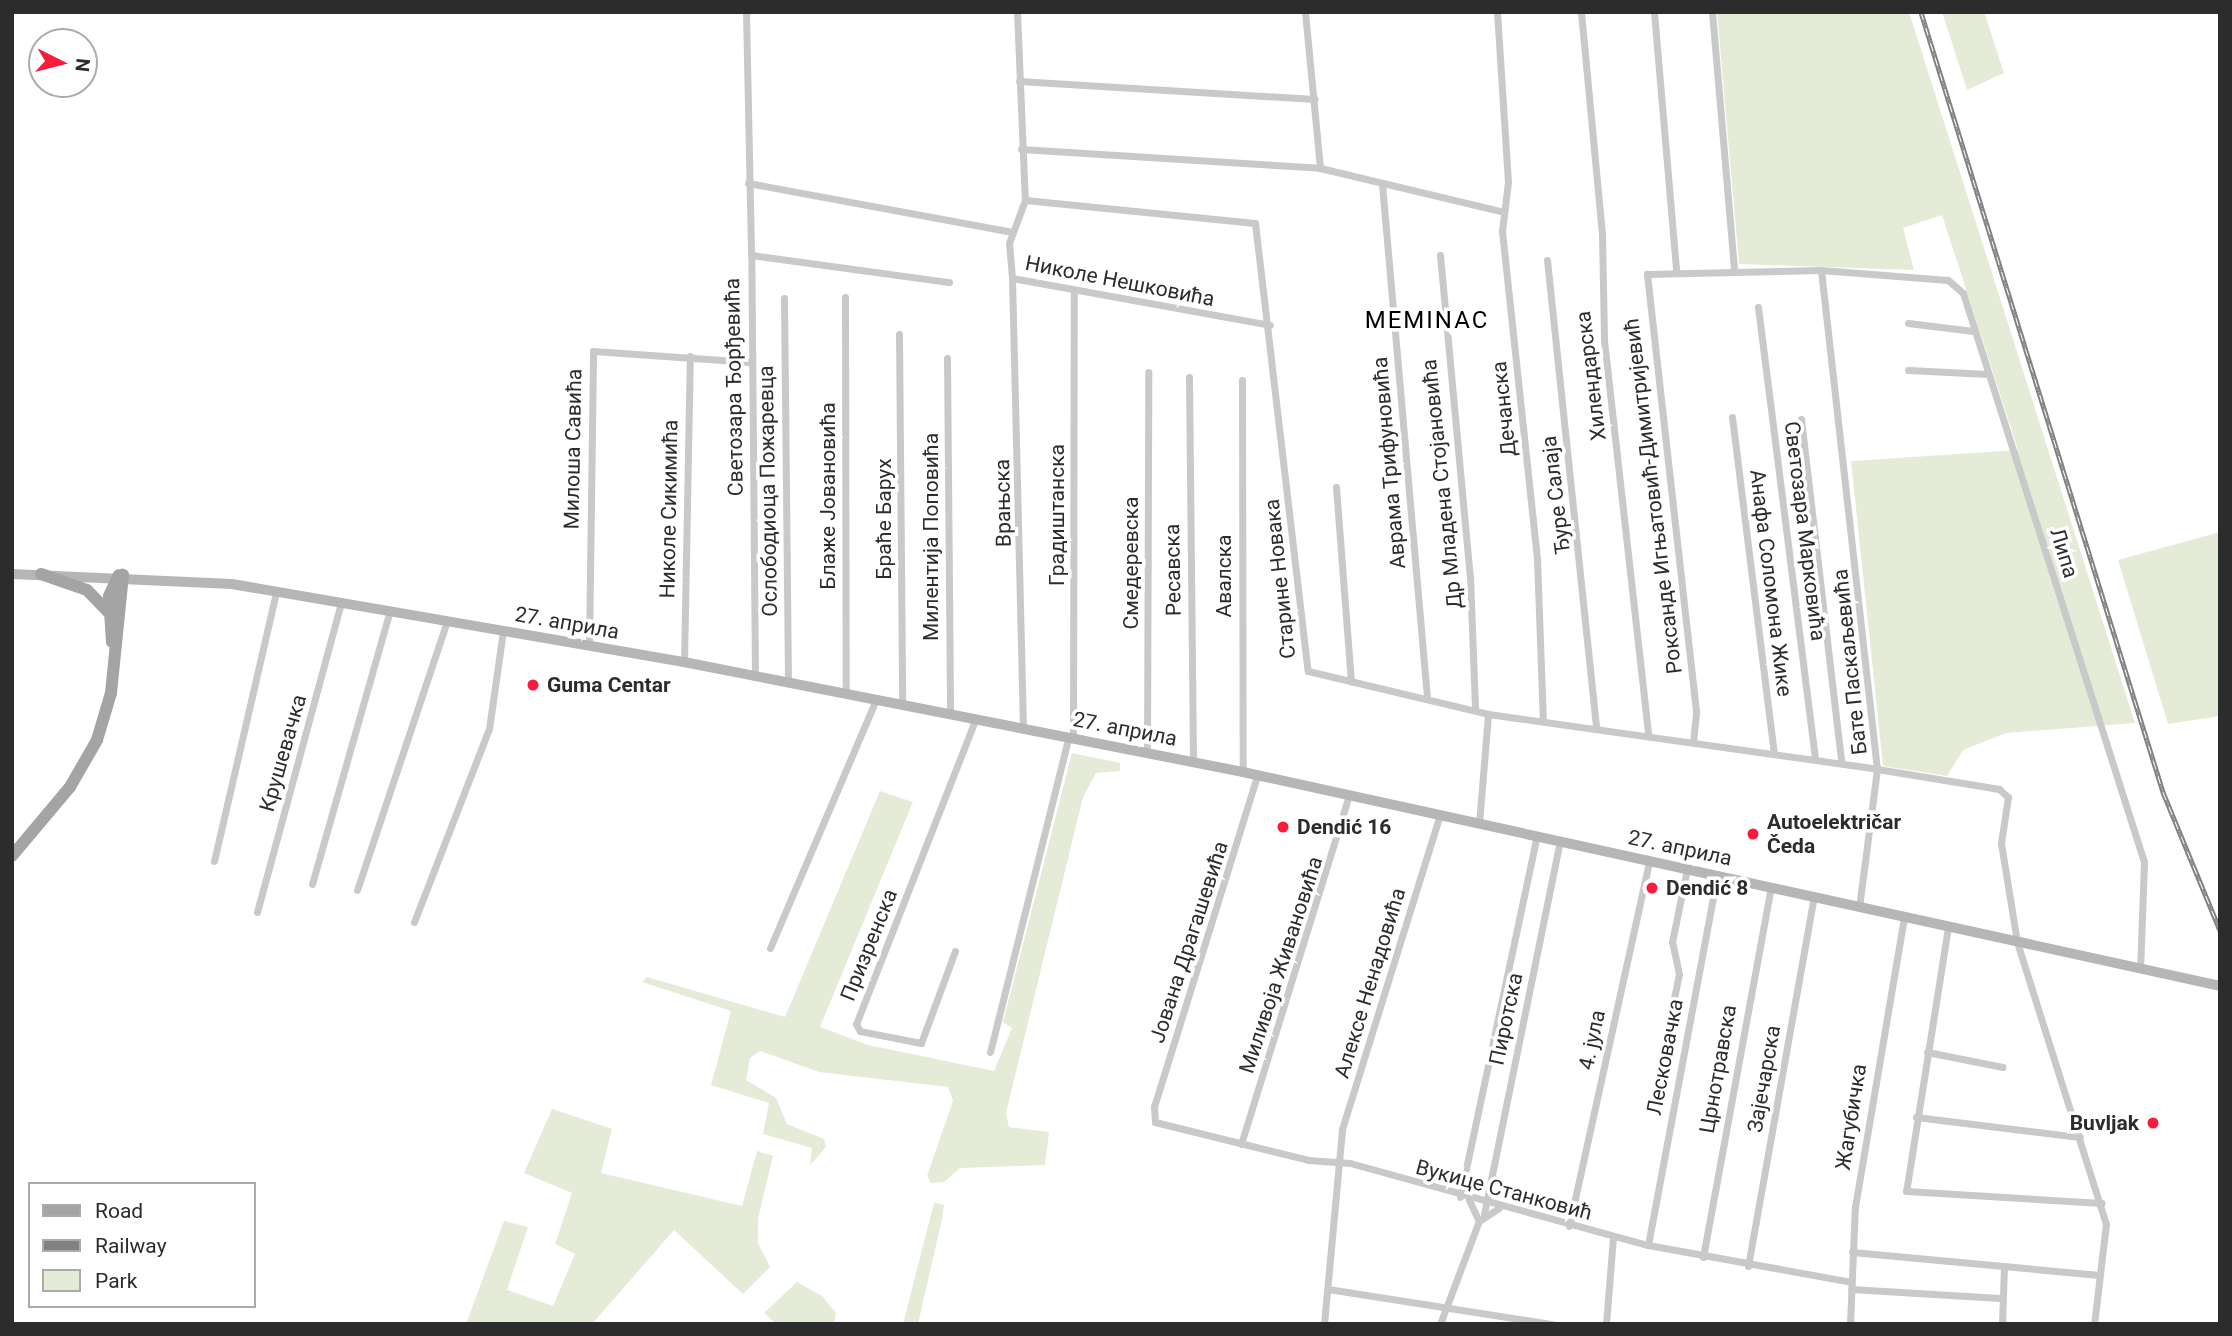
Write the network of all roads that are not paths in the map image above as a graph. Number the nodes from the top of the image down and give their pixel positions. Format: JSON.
{"nodes":[{"id":1,"x":746,"y":12,"type":"edge"},
{"id":2,"x":1017,"y":12,"type":"edge"},
{"id":3,"x":1306,"y":12,"type":"edge"},
{"id":4,"x":1497,"y":12,"type":"edge"},
{"id":5,"x":1581,"y":12,"type":"edge"},
{"id":6,"x":1654,"y":12,"type":"edge"},
{"id":7,"x":1712,"y":12,"type":"edge"},
{"id":8,"x":1019,"y":81,"type":"junction"},
{"id":9,"x":1314,"y":99,"type":"junction"},
{"id":10,"x":1021,"y":149,"type":"junction"},
{"id":11,"x":1320,"y":168,"type":"junction"},
{"id":12,"x":748,"y":183,"type":"junction"},
{"id":13,"x":1382,"y":184,"type":"junction"},
{"id":14,"x":1025,"y":200,"type":"junction"},
{"id":15,"x":1504,"y":212,"type":"junction"},
{"id":16,"x":1012,"y":232,"type":"junction"},
{"id":17,"x":751,"y":255,"type":"junction"},
{"id":18,"x":1440,"y":255,"type":"dead end"},
{"id":19,"x":1546,"y":260,"type":"dead end"},
{"id":20,"x":1676,"y":269,"type":"junction"},
{"id":21,"x":1734,"y":270,"type":"junction"},
{"id":22,"x":1821,"y":270,"type":"junction"},
{"id":23,"x":1012,"y":278,"type":"junction"},
{"id":24,"x":949,"y":282,"type":"dead end"},
{"id":25,"x":1074,"y":291,"type":"junction"},
{"id":26,"x":845,"y":297,"type":"dead end"},
{"id":27,"x":784,"y":298,"type":"dead end"},
{"id":28,"x":1758,"y":307,"type":"dead end"},
{"id":29,"x":1908,"y":323,"type":"dead end"},
{"id":30,"x":1270,"y":325,"type":"junction"},
{"id":31,"x":1974,"y":331,"type":"junction"},
{"id":32,"x":899,"y":334,"type":"dead end"},
{"id":33,"x":690,"y":356,"type":"junction"},
{"id":34,"x":947,"y":358,"type":"dead end"},
{"id":35,"x":751,"y":362,"type":"junction"},
{"id":36,"x":1908,"y":370,"type":"dead end"},
{"id":37,"x":1148,"y":372,"type":"dead end"},
{"id":38,"x":1988,"y":374,"type":"junction"},
{"id":39,"x":1189,"y":377,"type":"dead end"},
{"id":40,"x":1242,"y":380,"type":"dead end"},
{"id":41,"x":1732,"y":418,"type":"dead end"},
{"id":42,"x":1801,"y":419,"type":"dead end"},
{"id":43,"x":1336,"y":487,"type":"dead end"},
{"id":44,"x":12,"y":574,"type":"edge"},
{"id":45,"x":41,"y":574,"type":"junction"},
{"id":46,"x":121,"y":575,"type":"junction"},
{"id":47,"x":276,"y":592,"type":"junction"},
{"id":48,"x":341,"y":603,"type":"junction"},
{"id":49,"x":390,"y":611,"type":"junction"},
{"id":50,"x":108,"y":612,"type":"junction"},
{"id":51,"x":447,"y":621,"type":"junction"},
{"id":52,"x":503,"y":631,"type":"junction"},
{"id":53,"x":589,"y":646,"type":"junction"},
{"id":54,"x":115,"y":652,"type":"junction"},
{"id":55,"x":684,"y":662,"type":"junction"},
{"id":56,"x":755,"y":677,"type":"junction"},
{"id":57,"x":1351,"y":681,"type":"junction"},
{"id":58,"x":788,"y":683,"type":"junction"},
{"id":59,"x":846,"y":694,"type":"junction"},
{"id":60,"x":1427,"y":697,"type":"junction"},
{"id":61,"x":876,"y":700,"type":"junction"},
{"id":62,"x":902,"y":705,"type":"junction"},
{"id":63,"x":1475,"y":710,"type":"junction"},
{"id":64,"x":1488,"y":714,"type":"junction"},
{"id":65,"x":950,"y":715,"type":"junction"},
{"id":66,"x":1544,"y":719,"type":"junction"},
{"id":67,"x":975,"y":720,"type":"junction"},
{"id":68,"x":1596,"y":726,"type":"junction"},
{"id":69,"x":1023,"y":729,"type":"junction"},
{"id":70,"x":1648,"y":735,"type":"junction"},
{"id":71,"x":1071,"y":738,"type":"junction"},
{"id":72,"x":1693,"y":742,"type":"junction"},
{"id":73,"x":1147,"y":753,"type":"junction"},
{"id":74,"x":1774,"y":753,"type":"junction"},
{"id":75,"x":1815,"y":759,"type":"junction"},
{"id":76,"x":1842,"y":762,"type":"junction"},
{"id":77,"x":1193,"y":763,"type":"junction"},
{"id":78,"x":1877,"y":769,"type":"junction"},
{"id":79,"x":1243,"y":772,"type":"junction"},
{"id":80,"x":1257,"y":776,"type":"junction"},
{"id":81,"x":1349,"y":795,"type":"junction"},
{"id":82,"x":1440,"y":815,"type":"junction"},
{"id":83,"x":1479,"y":824,"type":"junction"},
{"id":84,"x":35,"y":830,"type":"junction"},
{"id":85,"x":1537,"y":836,"type":"junction"},
{"id":86,"x":1560,"y":841,"type":"junction"},
{"id":87,"x":12,"y":844,"type":"edge"},
{"id":88,"x":12,"y":856,"type":"edge"},
{"id":89,"x":214,"y":861,"type":"dead end"},
{"id":90,"x":1649,"y":861,"type":"junction"},
{"id":91,"x":1687,"y":869,"type":"junction"},
{"id":92,"x":1717,"y":876,"type":"junction"},
{"id":93,"x":312,"y":884,"type":"dead end"},
{"id":94,"x":1771,"y":888,"type":"junction"},
{"id":95,"x":357,"y":890,"type":"dead end"},
{"id":96,"x":1814,"y":897,"type":"junction"},
{"id":97,"x":1859,"y":907,"type":"junction"},
{"id":98,"x":257,"y":912,"type":"dead end"},
{"id":99,"x":1904,"y":917,"type":"junction"},
{"id":100,"x":414,"y":922,"type":"dead end"},
{"id":101,"x":1948,"y":927,"type":"junction"},
{"id":102,"x":2017,"y":942,"type":"junction"},
{"id":103,"x":770,"y":948,"type":"dead end"},
{"id":104,"x":955,"y":951,"type":"dead end"},
{"id":105,"x":2140,"y":969,"type":"junction"},
{"id":106,"x":2219,"y":988,"type":"edge"},
{"id":107,"x":990,"y":1052,"type":"dead end"},
{"id":108,"x":1927,"y":1052,"type":"junction"},
{"id":109,"x":2003,"y":1067,"type":"dead end"},
{"id":110,"x":1660,"y":1068,"type":"dead end"},
{"id":111,"x":1916,"y":1117,"type":"junction"},
{"id":112,"x":1154,"y":1118,"type":"joint"},
{"id":113,"x":2080,"y":1137,"type":"junction"},
{"id":114,"x":1241,"y":1144,"type":"junction"},
{"id":115,"x":1338,"y":1162,"type":"junction"},
{"id":116,"x":1464,"y":1198,"type":"junction"},
{"id":117,"x":2102,"y":1203,"type":"junction"},
{"id":118,"x":1486,"y":1204,"type":"junction"},
{"id":119,"x":1500,"y":1208,"type":"junction"},
{"id":120,"x":1484,"y":1214,"type":"junction"},
{"id":121,"x":1479,"y":1222,"type":"junction"},
{"id":122,"x":1569,"y":1226,"type":"junction"},
{"id":123,"x":1613,"y":1237,"type":"junction"},
{"id":124,"x":1648,"y":1245,"type":"junction"},
{"id":125,"x":1852,"y":1252,"type":"junction"},
{"id":126,"x":1703,"y":1257,"type":"junction"},
{"id":127,"x":1748,"y":1266,"type":"junction"},
{"id":128,"x":2004,"y":1266,"type":"junction"},
{"id":129,"x":2099,"y":1275,"type":"junction"},
{"id":130,"x":1851,"y":1285,"type":"junction"},
{"id":131,"x":1328,"y":1289,"type":"junction"},
{"id":132,"x":2000,"y":1298,"type":"junction"},
{"id":133,"x":1447,"y":1307,"type":"junction"},
{"id":134,"x":1324,"y":1324,"type":"edge"},
{"id":135,"x":1440,"y":1324,"type":"edge"},
{"id":136,"x":1552,"y":1324,"type":"edge"},
{"id":137,"x":1606,"y":1324,"type":"edge"},
{"id":138,"x":1850,"y":1324,"type":"edge"},
{"id":139,"x":2002,"y":1324,"type":"edge"},
{"id":140,"x":2094,"y":1324,"type":"edge"}],
"edges":[{"from":1,"to":12,"type":"street"},
{"from":2,"to":8,"type":"street","name":"Николе Нешковића"},
{"from":3,"to":9,"type":"street"},
{"from":4,"to":15,"type":"street","name":"Дечанска"},
{"from":5,"to":70,"type":"street","name":"Хилендарска"},
{"from":6,"to":20,"type":"street"},
{"from":7,"to":21,"type":"street"},
{"from":8,"to":9,"type":"street"},
{"from":8,"to":10,"type":"street","name":"Николе Нешковића"},
{"from":9,"to":11,"type":"street"},
{"from":10,"to":11,"type":"street"},
{"from":10,"to":14,"type":"street","name":"Николе Нешковића"},
{"from":11,"to":13,"type":"street"},
{"from":12,"to":16,"type":"street"},
{"from":12,"to":17,"type":"street"},
{"from":13,"to":15,"type":"street"},
{"from":13,"to":60,"type":"street","name":"Аврама Трифуновића"},
{"from":14,"to":16,"type":"street","name":"Николе Нешковића"},
{"from":14,"to":30,"type":"street","name":"Старине Новака"},
{"from":15,"to":66,"type":"street","name":"Дечанска"},
{"from":16,"to":23,"type":"street","name":"Николе Нешковића"},
{"from":17,"to":24,"type":"street","name":"Светозара Ђорђевића"},
{"from":17,"to":35,"type":"street","name":"Светозара Ђорђевића"},
{"from":18,"to":63,"type":"street","name":"Др Младена Стојановића"},
{"from":19,"to":68,"type":"street","name":"Ђуре Салаја"},
{"from":20,"to":21,"type":"street","name":"Липа"},
{"from":20,"to":72,"type":"street","name":"Роксанде Игњатовић-Димитријевић"},
{"from":21,"to":22,"type":"street","name":"Липа"},
{"from":22,"to":31,"type":"street","name":"Липа"},
{"from":22,"to":78,"type":"street","name":"Бате Паскаљевића"},
{"from":23,"to":25,"type":"street","name":"Николе Нешковића"},
{"from":23,"to":69,"type":"street","name":"Врањска"},
{"from":25,"to":30,"type":"street","name":"Николе Нешковића"},
{"from":25,"to":71,"type":"street","name":"Градиштанска"},
{"from":26,"to":59,"type":"street","name":"Блаже Јовановића"},
{"from":27,"to":58,"type":"street","name":"Ослободиоца Пожаревца"},
{"from":28,"to":75,"type":"street","name":"Светозара Марковића"},
{"from":29,"to":31,"type":"street"},
{"from":30,"to":57,"type":"street","name":"Старине Новака"},
{"from":31,"to":38,"type":"street","name":"Липа"},
{"from":32,"to":62,"type":"street","name":"Браће Барух"},
{"from":33,"to":35,"type":"street"},
{"from":33,"to":53,"type":"street","name":"Милоша Савића"},
{"from":33,"to":55,"type":"street","name":"Николе Сикимића"},
{"from":34,"to":65,"type":"street","name":"Милентија Поповића"},
{"from":35,"to":56,"type":"street","name":"Светозара Ђорђевића"},
{"from":36,"to":38,"type":"street"},
{"from":37,"to":73,"type":"street","name":"Смедеревска"},
{"from":38,"to":105,"type":"street","name":"Липа"},
{"from":39,"to":77,"type":"street","name":"Ресавска"},
{"from":40,"to":79,"type":"street","name":"Авалска"},
{"from":41,"to":74,"type":"street","name":"Анафа Соломона Жике"},
{"from":42,"to":76,"type":"street"},
{"from":43,"to":57,"type":"street"},
{"from":44,"to":45,"type":"main road","name":"27. априла"},
{"from":45,"to":46,"type":"main road","name":"27. априла"},
{"from":45,"to":50,"type":"main road"},
{"from":46,"to":47,"type":"main road","name":"27. априла"},
{"from":46,"to":50,"type":"main road"},
{"from":46,"to":54,"type":"main road"},
{"from":47,"to":48,"type":"main road","name":"27. априла"},
{"from":47,"to":89,"type":"street"},
{"from":48,"to":49,"type":"main road","name":"27. априла"},
{"from":48,"to":98,"type":"street","name":"Крушевачка"},
{"from":49,"to":51,"type":"main road","name":"27. априла"},
{"from":49,"to":93,"type":"street"},
{"from":50,"to":54,"type":"main road"},
{"from":51,"to":52,"type":"main road","name":"27. априла"},
{"from":51,"to":95,"type":"street"},
{"from":52,"to":53,"type":"main road","name":"27. априла"},
{"from":52,"to":100,"type":"street"},
{"from":53,"to":55,"type":"main road","name":"27. априла"},
{"from":54,"to":84,"type":"main road"},
{"from":55,"to":56,"type":"main road","name":"27. априла"},
{"from":56,"to":58,"type":"main road","name":"27. априла"},
{"from":57,"to":60,"type":"street","name":"Старине Новака"},
{"from":58,"to":59,"type":"main road","name":"27. априла"},
{"from":59,"to":61,"type":"main road","name":"27. априла"},
{"from":60,"to":63,"type":"street","name":"Старине Новака"},
{"from":61,"to":62,"type":"main road","name":"27. априла"},
{"from":61,"to":103,"type":"street"},
{"from":62,"to":65,"type":"main road","name":"27. априла"},
{"from":63,"to":64,"type":"street","name":"Старине Новака"},
{"from":64,"to":66,"type":"street","name":"Старине Новака"},
{"from":64,"to":83,"type":"street"},
{"from":65,"to":67,"type":"main road","name":"27. априла"},
{"from":66,"to":68,"type":"street","name":"Старине Новака"},
{"from":67,"to":69,"type":"main road","name":"27. априла"},
{"from":67,"to":104,"type":"street","name":"Призренска"},
{"from":68,"to":70,"type":"street","name":"Старине Новака"},
{"from":69,"to":71,"type":"main road","name":"27. априла"},
{"from":70,"to":72,"type":"street","name":"Старине Новака"},
{"from":71,"to":73,"type":"main road","name":"27. априла"},
{"from":71,"to":107,"type":"street","name":"Градиштанска"},
{"from":72,"to":74,"type":"street","name":"Старине Новака"},
{"from":73,"to":77,"type":"main road","name":"27. априла"},
{"from":74,"to":75,"type":"street","name":"Старине Новака"},
{"from":75,"to":76,"type":"street","name":"Старине Новака"},
{"from":76,"to":78,"type":"street","name":"Старине Новака"},
{"from":77,"to":79,"type":"main road","name":"27. априла"},
{"from":78,"to":97,"type":"street"},
{"from":78,"to":102,"type":"street","name":"Бате Паскаљевића"},
{"from":79,"to":80,"type":"main road","name":"27. априла"},
{"from":80,"to":81,"type":"main road","name":"27. априла"},
{"from":80,"to":112,"type":"street","name":"Јована Драгашевића"},
{"from":81,"to":82,"type":"main road","name":"27. априла"},
{"from":81,"to":114,"type":"street","name":"Миливоја Живановића"},
{"from":82,"to":83,"type":"main road","name":"27. априла"},
{"from":82,"to":115,"type":"street","name":"Алексе Ненадовића"},
{"from":83,"to":85,"type":"main road","name":"27. априла"},
{"from":84,"to":87,"type":"main road"},
{"from":84,"to":88,"type":"main road"},
{"from":85,"to":86,"type":"main road","name":"27. априла"},
{"from":85,"to":116,"type":"street"},
{"from":86,"to":90,"type":"main road","name":"27. априла"},
{"from":86,"to":118,"type":"street","name":"Пиротска"},
{"from":90,"to":91,"type":"main road","name":"27. априла"},
{"from":90,"to":122,"type":"street","name":"4. јула"},
{"from":91,"to":92,"type":"main road","name":"27. априла"},
{"from":91,"to":110,"type":"street"},
{"from":92,"to":94,"type":"main road","name":"27. априла"},
{"from":92,"to":124,"type":"street","name":"Лесковачка"},
{"from":94,"to":96,"type":"main road","name":"27. априла"},
{"from":94,"to":126,"type":"street","name":"Црнотравска"},
{"from":96,"to":97,"type":"main road","name":"27. априла"},
{"from":96,"to":127,"type":"street","name":"Зајечарска"},
{"from":97,"to":99,"type":"main road","name":"27. априла"},
{"from":99,"to":101,"type":"main road","name":"27. априла"},
{"from":99,"to":125,"type":"street","name":"Жагубичка"},
{"from":101,"to":102,"type":"main road","name":"27. априла"},
{"from":101,"to":108,"type":"street"},
{"from":102,"to":105,"type":"main road","name":"27. априла"},
{"from":102,"to":113,"type":"street"},
{"from":105,"to":106,"type":"main road","name":"27. априла"},
{"from":108,"to":109,"type":"street"},
{"from":108,"to":111,"type":"street"},
{"from":111,"to":113,"type":"street"},
{"from":111,"to":117,"type":"street"},
{"from":112,"to":114,"type":"street","name":"Вукице Станковић"},
{"from":113,"to":117,"type":"street"},
{"from":114,"to":115,"type":"street","name":"Вукице Станковић"},
{"from":115,"to":116,"type":"street","name":"Вукице Станковић"},
{"from":115,"to":131,"type":"street","name":"Алексе Ненадовића"},
{"from":116,"to":118,"type":"street","name":"Вукице Станковић"},
{"from":116,"to":121,"type":"street"},
{"from":117,"to":129,"type":"street"},
{"from":118,"to":119,"type":"street","name":"Вукице Станковић"},
{"from":118,"to":120,"type":"street","name":"Пиротска"},
{"from":119,"to":120,"type":"street"},
{"from":119,"to":122,"type":"street","name":"Вукице Станковић"},
{"from":120,"to":121,"type":"street"},
{"from":121,"to":133,"type":"street"},
{"from":122,"to":123,"type":"street","name":"Вукице Станковић"},
{"from":123,"to":124,"type":"street","name":"Вукице Станковић"},
{"from":123,"to":137,"type":"street"},
{"from":124,"to":126,"type":"street","name":"Вукице Станковић"},
{"from":125,"to":128,"type":"street"},
{"from":125,"to":130,"type":"street","name":"Жагубичка"},
{"from":126,"to":127,"type":"street","name":"Вукице Станковић"},
{"from":127,"to":130,"type":"street","name":"Вукице Станковић"},
{"from":128,"to":129,"type":"street"},
{"from":128,"to":132,"type":"street"},
{"from":129,"to":140,"type":"street"},
{"from":130,"to":132,"type":"street","name":"Вукице Станковић"},
{"from":130,"to":138,"type":"street","name":"Жагубичка"},
{"from":131,"to":133,"type":"street"},
{"from":131,"to":134,"type":"street","name":"Алексе Ненадовића"},
{"from":132,"to":139,"type":"street"},
{"from":133,"to":135,"type":"street"},
{"from":133,"to":136,"type":"street"}]}
